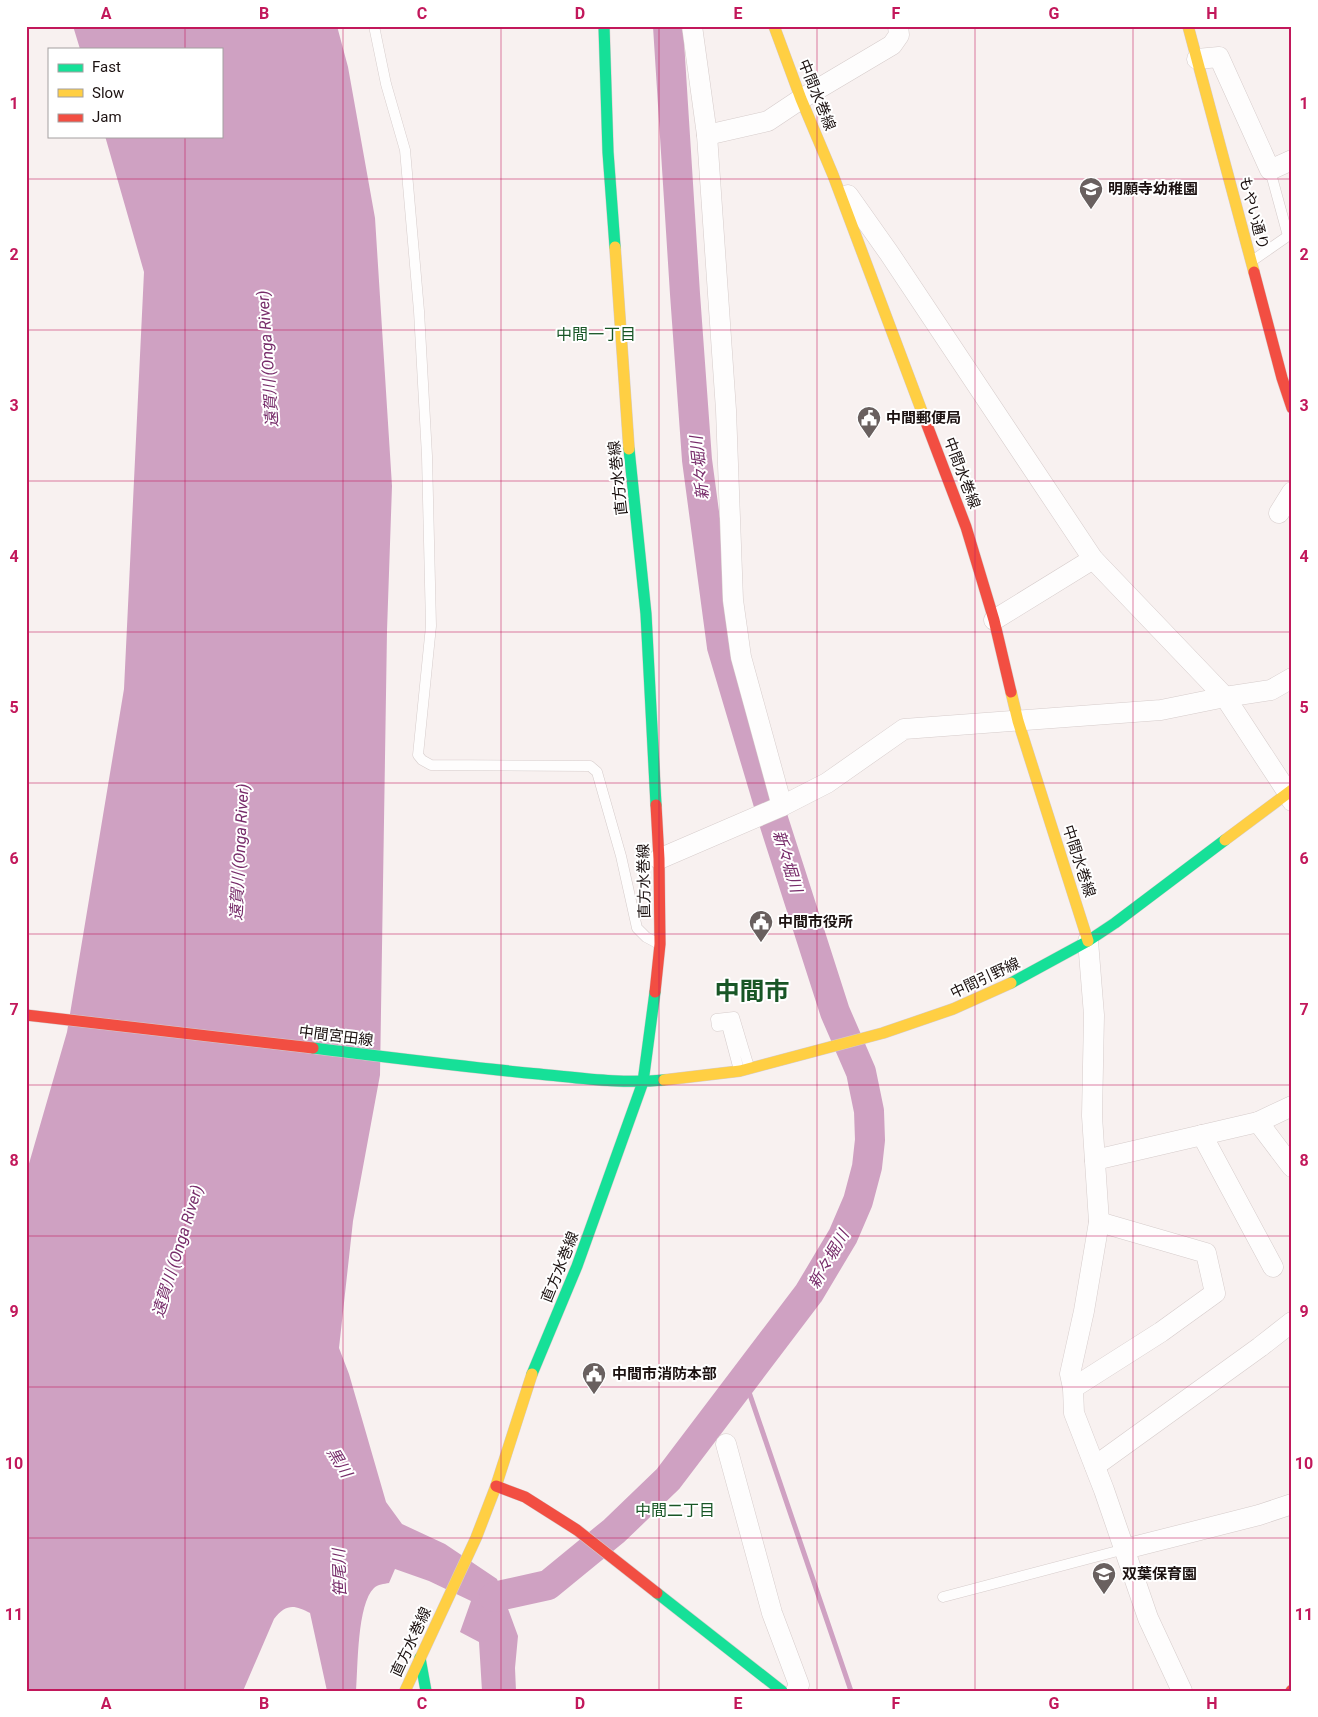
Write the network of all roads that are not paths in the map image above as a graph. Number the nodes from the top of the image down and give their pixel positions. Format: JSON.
{"nodes":[{"id":1,"x":374,"y":26,"type":"edge"},
{"id":2,"x":604,"y":26,"type":"edge"},
{"id":3,"x":692,"y":26,"type":"edge"},
{"id":4,"x":774,"y":26,"type":"edge"},
{"id":5,"x":898,"y":26,"type":"edge"},
{"id":6,"x":1188,"y":26,"type":"edge"},
{"id":7,"x":1197,"y":60,"type":"junction"},
{"id":8,"x":801,"y":99,"type":"junction"},
{"id":9,"x":707,"y":135,"type":"junction"},
{"id":10,"x":1292,"y":160,"type":"edge"},
{"id":11,"x":1270,"y":170,"type":"junction"},
{"id":12,"x":833,"y":175,"type":"junction"},
{"id":13,"x":1251,"y":261,"type":"junction"},
{"id":14,"x":1292,"y":408,"type":"edge"},
{"id":15,"x":1292,"y":492,"type":"edge"},
{"id":16,"x":1279,"y":513,"type":"dead end"},
{"id":17,"x":1093,"y":559,"type":"junction"},
{"id":18,"x":994,"y":620,"type":"junction"},
{"id":19,"x":1292,"y":678,"type":"edge"},
{"id":20,"x":1225,"y":697,"type":"junction"},
{"id":21,"x":1018,"y":721,"type":"junction"},
{"id":22,"x":1291,"y":795,"type":"edge"},
{"id":23,"x":782,"y":806,"type":"junction"},
{"id":24,"x":659,"y":858,"type":"junction"},
{"id":25,"x":1088,"y":941,"type":"junction"},
{"id":26,"x":660,"y":944,"type":"junction"},
{"id":27,"x":26,"y":1014,"type":"edge"},
{"id":28,"x":744,"y":1070,"type":"junction"},
{"id":29,"x":643,"y":1082,"type":"junction"},
{"id":30,"x":1292,"y":1106,"type":"edge"},
{"id":31,"x":1258,"y":1122,"type":"junction"},
{"id":32,"x":1202,"y":1136,"type":"junction"},
{"id":33,"x":1095,"y":1160,"type":"junction"},
{"id":34,"x":1292,"y":1167,"type":"edge"},
{"id":35,"x":1099,"y":1222,"type":"junction"},
{"id":36,"x":1274,"y":1267,"type":"dead end"},
{"id":37,"x":1292,"y":1322,"type":"edge"},
{"id":38,"x":1073,"y":1388,"type":"junction"},
{"id":39,"x":726,"y":1444,"type":"dead end"},
{"id":40,"x":1095,"y":1466,"type":"junction"},
{"id":41,"x":496,"y":1486,"type":"junction"},
{"id":42,"x":1292,"y":1504,"type":"edge"},
{"id":43,"x":1125,"y":1549,"type":"junction"},
{"id":44,"x":943,"y":1597,"type":"dead end"},
{"id":45,"x":420,"y":1658,"type":"junction"},
{"id":46,"x":405,"y":1691,"type":"edge"},
{"id":47,"x":426,"y":1691,"type":"edge"},
{"id":48,"x":782,"y":1691,"type":"edge"},
{"id":49,"x":796,"y":1691,"type":"edge"},
{"id":50,"x":1182,"y":1691,"type":"edge"}],
"edges":[{"from":1,"to":26,"type":"lane"},
{"from":2,"to":24,"type":"main road","name":"直方水巻線"},
{"from":3,"to":9,"type":"street"},
{"from":4,"to":8,"type":"main road","name":"中間水巻線"},
{"from":5,"to":8,"type":"street"},
{"from":6,"to":7,"type":"main road","name":"もやい通り"},
{"from":7,"to":11,"type":"street"},
{"from":7,"to":13,"type":"main road","name":"もやい通り"},
{"from":8,"to":9,"type":"street"},
{"from":8,"to":12,"type":"main road","name":"中間水巻線"},
{"from":9,"to":23,"type":"street"},
{"from":10,"to":11,"type":"street"},
{"from":11,"to":13,"type":"lane"},
{"from":12,"to":17,"type":"street"},
{"from":12,"to":18,"type":"main road","name":"中間水巻線"},
{"from":13,"to":14,"type":"main road","name":"もやい通り"},
{"from":15,"to":16,"type":"street"},
{"from":17,"to":18,"type":"street"},
{"from":17,"to":20,"type":"street"},
{"from":18,"to":21,"type":"main road","name":"中間水巻線"},
{"from":19,"to":20,"type":"street"},
{"from":20,"to":21,"type":"street"},
{"from":20,"to":22,"type":"street"},
{"from":21,"to":23,"type":"street"},
{"from":21,"to":25,"type":"main road","name":"中間水巻線"},
{"from":22,"to":25,"type":"main road","name":"中間引野線"},
{"from":23,"to":24,"type":"street"},
{"from":24,"to":26,"type":"main road","name":"直方水巻線"},
{"from":25,"to":28,"type":"main road","name":"中間引野線"},
{"from":25,"to":33,"type":"street"},
{"from":26,"to":29,"type":"main road","name":"直方水巻線"},
{"from":27,"to":29,"type":"main road","name":"中間宮田線"},
{"from":28,"to":28,"type":"lane"},
{"from":28,"to":29,"type":"main road","name":"中間引野線"},
{"from":29,"to":41,"type":"main road","name":"直方水巻線"},
{"from":30,"to":31,"type":"street"},
{"from":31,"to":32,"type":"street"},
{"from":31,"to":34,"type":"street"},
{"from":32,"to":33,"type":"street"},
{"from":32,"to":36,"type":"street"},
{"from":33,"to":35,"type":"street"},
{"from":35,"to":38,"type":"street"},
{"from":35,"to":38,"type":"street"},
{"from":37,"to":40,"type":"street"},
{"from":38,"to":40,"type":"street"},
{"from":39,"to":49,"type":"street"},
{"from":40,"to":43,"type":"street"},
{"from":41,"to":45,"type":"main road","name":"直方水巻線"},
{"from":41,"to":48,"type":"main road"},
{"from":42,"to":43,"type":"street"},
{"from":43,"to":44,"type":"lane"},
{"from":43,"to":50,"type":"street"},
{"from":45,"to":46,"type":"main road","name":"直方水巻線"},
{"from":45,"to":47,"type":"main road"}]}
